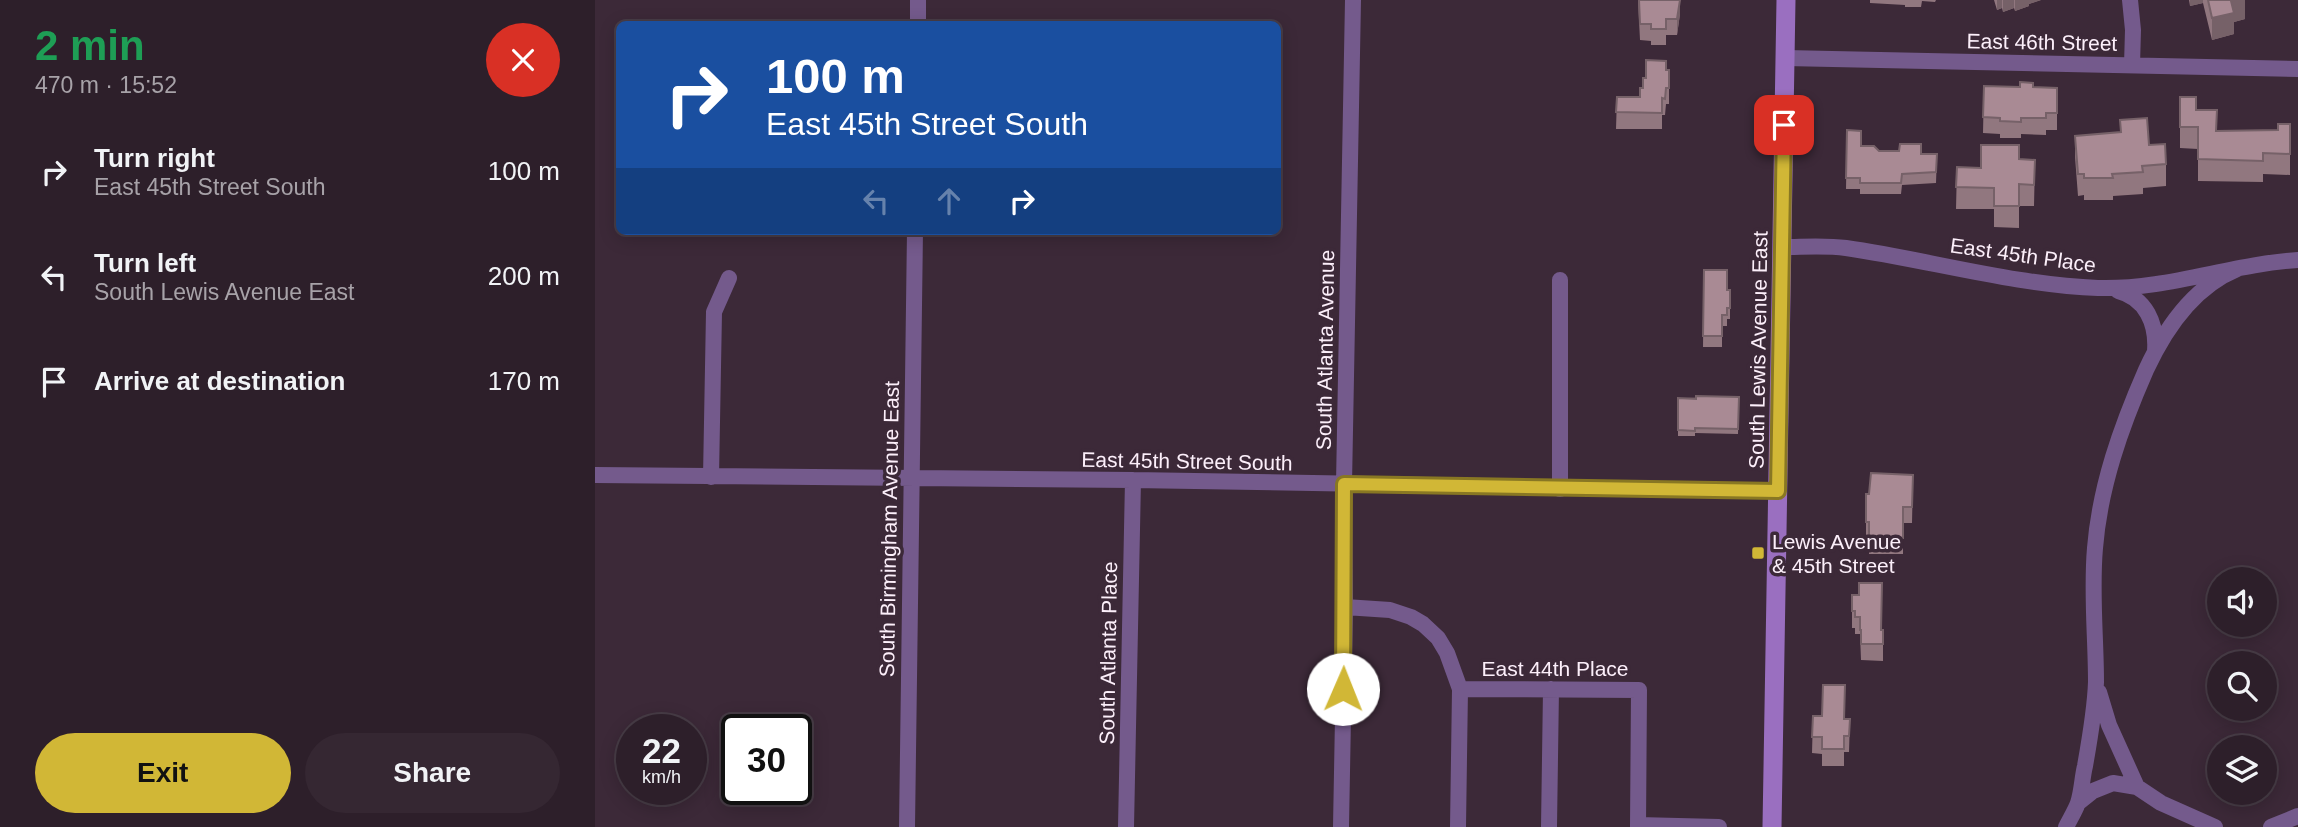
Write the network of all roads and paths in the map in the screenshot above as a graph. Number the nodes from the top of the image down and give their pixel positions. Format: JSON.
{"nodes":[{"id":1,"x":918,"y":0,"type":"edge"},
{"id":2,"x":1353,"y":0,"type":"edge"},
{"id":3,"x":1786,"y":0,"type":"edge"},
{"id":4,"x":2130,"y":0,"type":"edge"},
{"id":5,"x":918,"y":21,"type":"edge"},
{"id":6,"x":1785,"y":58,"type":"junction"},
{"id":7,"x":2132,"y":65,"type":"junction"},
{"id":8,"x":2298,"y":69,"type":"edge"},
{"id":9,"x":915,"y":235,"type":"edge"},
{"id":10,"x":1782,"y":247,"type":"junction"},
{"id":11,"x":2298,"y":260,"type":"edge"},
{"id":12,"x":2237,"y":270,"type":"junction"},
{"id":13,"x":729,"y":278,"type":"dead end"},
{"id":14,"x":1560,"y":280,"type":"dead end"},
{"id":15,"x":2106,"y":288,"type":"junction"},
{"id":16,"x":2155,"y":351,"type":"junction"},
{"id":17,"x":595,"y":475,"type":"edge"},
{"id":18,"x":711,"y":477,"type":"junction"},
{"id":19,"x":911,"y":478,"type":"junction"},
{"id":20,"x":1133,"y":480,"type":"junction"},
{"id":21,"x":1344,"y":484,"type":"junction"},
{"id":22,"x":1560,"y":489,"type":"junction"},
{"id":23,"x":1778,"y":491,"type":"junction"},
{"id":24,"x":1345,"y":607,"type":"junction"},
{"id":25,"x":2096,"y":679,"type":"junction"},
{"id":26,"x":1460,"y":689,"type":"junction"},
{"id":27,"x":1551,"y":690,"type":"junction"},
{"id":28,"x":2137,"y":787,"type":"junction"},
{"id":29,"x":2078,"y":803,"type":"junction"},
{"id":30,"x":2298,"y":816,"type":"edge"},
{"id":31,"x":1638,"y":826,"type":"edge"},
{"id":32,"x":907,"y":827,"type":"edge"},
{"id":33,"x":1126,"y":827,"type":"edge"},
{"id":34,"x":1341,"y":827,"type":"edge"},
{"id":35,"x":1458,"y":827,"type":"edge"},
{"id":36,"x":1549,"y":827,"type":"edge"},
{"id":37,"x":1719,"y":827,"type":"edge"},
{"id":38,"x":1772,"y":827,"type":"edge"},
{"id":39,"x":2066,"y":827,"type":"edge"},
{"id":40,"x":2215,"y":827,"type":"edge"},
{"id":41,"x":2271,"y":827,"type":"edge"}],
"edges":[{"from":1,"to":5,"type":"street"},
{"from":2,"to":21,"type":"street","name":"South Atlanta Avenue"},
{"from":3,"to":6,"type":"main road","name":"South Lewis Avenue East"},
{"from":4,"to":7,"type":"street"},
{"from":6,"to":7,"type":"street","name":"East 46th Street"},
{"from":6,"to":10,"type":"main road","name":"South Lewis Avenue East"},
{"from":7,"to":8,"type":"street","name":"East 46th Street"},
{"from":9,"to":19,"type":"street","name":"South Birmingham Avenue East"},
{"from":10,"to":15,"type":"street","name":"East 45th Place"},
{"from":10,"to":23,"type":"main road","name":"South Lewis Avenue East"},
{"from":11,"to":12,"type":"street","name":"East 45th Place"},
{"from":12,"to":15,"type":"street","name":"East 45th Place"},
{"from":12,"to":16,"type":"street"},
{"from":13,"to":18,"type":"street"},
{"from":14,"to":22,"type":"street"},
{"from":15,"to":16,"type":"street"},
{"from":16,"to":25,"type":"street"},
{"from":17,"to":18,"type":"street","name":"East 45th Street South"},
{"from":18,"to":19,"type":"street","name":"East 45th Street South"},
{"from":19,"to":20,"type":"street","name":"East 45th Street South"},
{"from":19,"to":32,"type":"street","name":"South Birmingham Avenue East"},
{"from":20,"to":21,"type":"street","name":"East 45th Street South"},
{"from":20,"to":33,"type":"street","name":"South Atlanta Place"},
{"from":21,"to":22,"type":"street","name":"East 45th Street South"},
{"from":21,"to":24,"type":"street","name":"South Atlanta Avenue"},
{"from":22,"to":23,"type":"street","name":"East 45th Street South"},
{"from":23,"to":38,"type":"main road","name":"South Lewis Avenue East"},
{"from":24,"to":26,"type":"street","name":"East 44th Place"},
{"from":24,"to":34,"type":"street","name":"South Atlanta Avenue"},
{"from":25,"to":28,"type":"street"},
{"from":25,"to":29,"type":"street"},
{"from":26,"to":27,"type":"street","name":"East 44th Place"},
{"from":26,"to":35,"type":"street"},
{"from":27,"to":31,"type":"street","name":"East 44th Place"},
{"from":27,"to":36,"type":"street"},
{"from":28,"to":29,"type":"street"},
{"from":28,"to":40,"type":"street"},
{"from":29,"to":39,"type":"street"},
{"from":30,"to":41,"type":"street"},
{"from":31,"to":37,"type":"street"}]}
